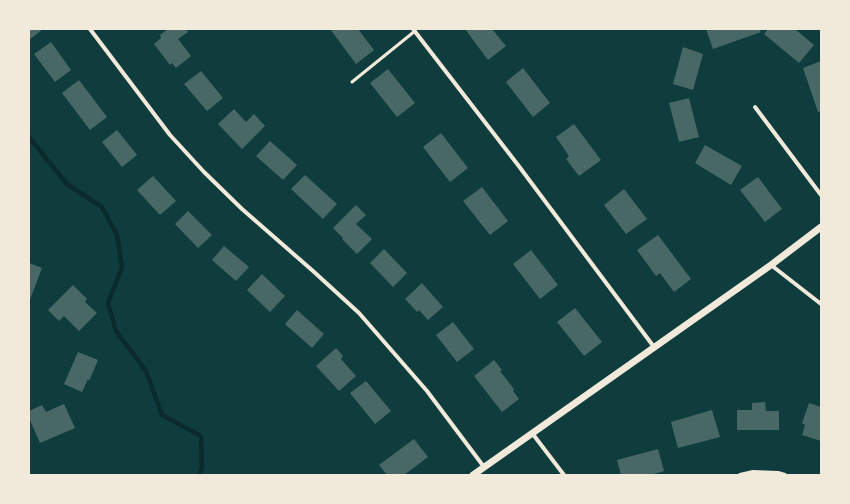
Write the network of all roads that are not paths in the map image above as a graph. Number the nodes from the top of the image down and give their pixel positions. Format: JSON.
{"nodes":[{"id":1,"x":90,"y":29,"type":"edge"},
{"id":2,"x":414,"y":30,"type":"edge"},
{"id":3,"x":352,"y":82,"type":"dead end"},
{"id":4,"x":755,"y":106,"type":"dead end"},
{"id":5,"x":821,"y":195,"type":"edge"},
{"id":6,"x":821,"y":227,"type":"edge"},
{"id":7,"x":771,"y":265,"type":"junction"},
{"id":8,"x":821,"y":304,"type":"edge"},
{"id":9,"x":654,"y":347,"type":"junction"},
{"id":10,"x":532,"y":433,"type":"junction"},
{"id":11,"x":484,"y":467,"type":"junction"},
{"id":12,"x":473,"y":475,"type":"edge"},
{"id":13,"x":564,"y":475,"type":"edge"},
{"id":14,"x":740,"y":475,"type":"edge"},
{"id":15,"x":785,"y":475,"type":"edge"}],
"edges":[{"from":1,"to":11,"type":"street"},
{"from":2,"to":3,"type":"lane"},
{"from":2,"to":9,"type":"street"},
{"from":4,"to":5,"type":"street"},
{"from":6,"to":7,"type":"street"},
{"from":7,"to":8,"type":"street"},
{"from":7,"to":9,"type":"street"},
{"from":9,"to":10,"type":"street"},
{"from":10,"to":11,"type":"street"},
{"from":10,"to":13,"type":"street"},
{"from":11,"to":12,"type":"street"},
{"from":14,"to":15,"type":"street"}]}
